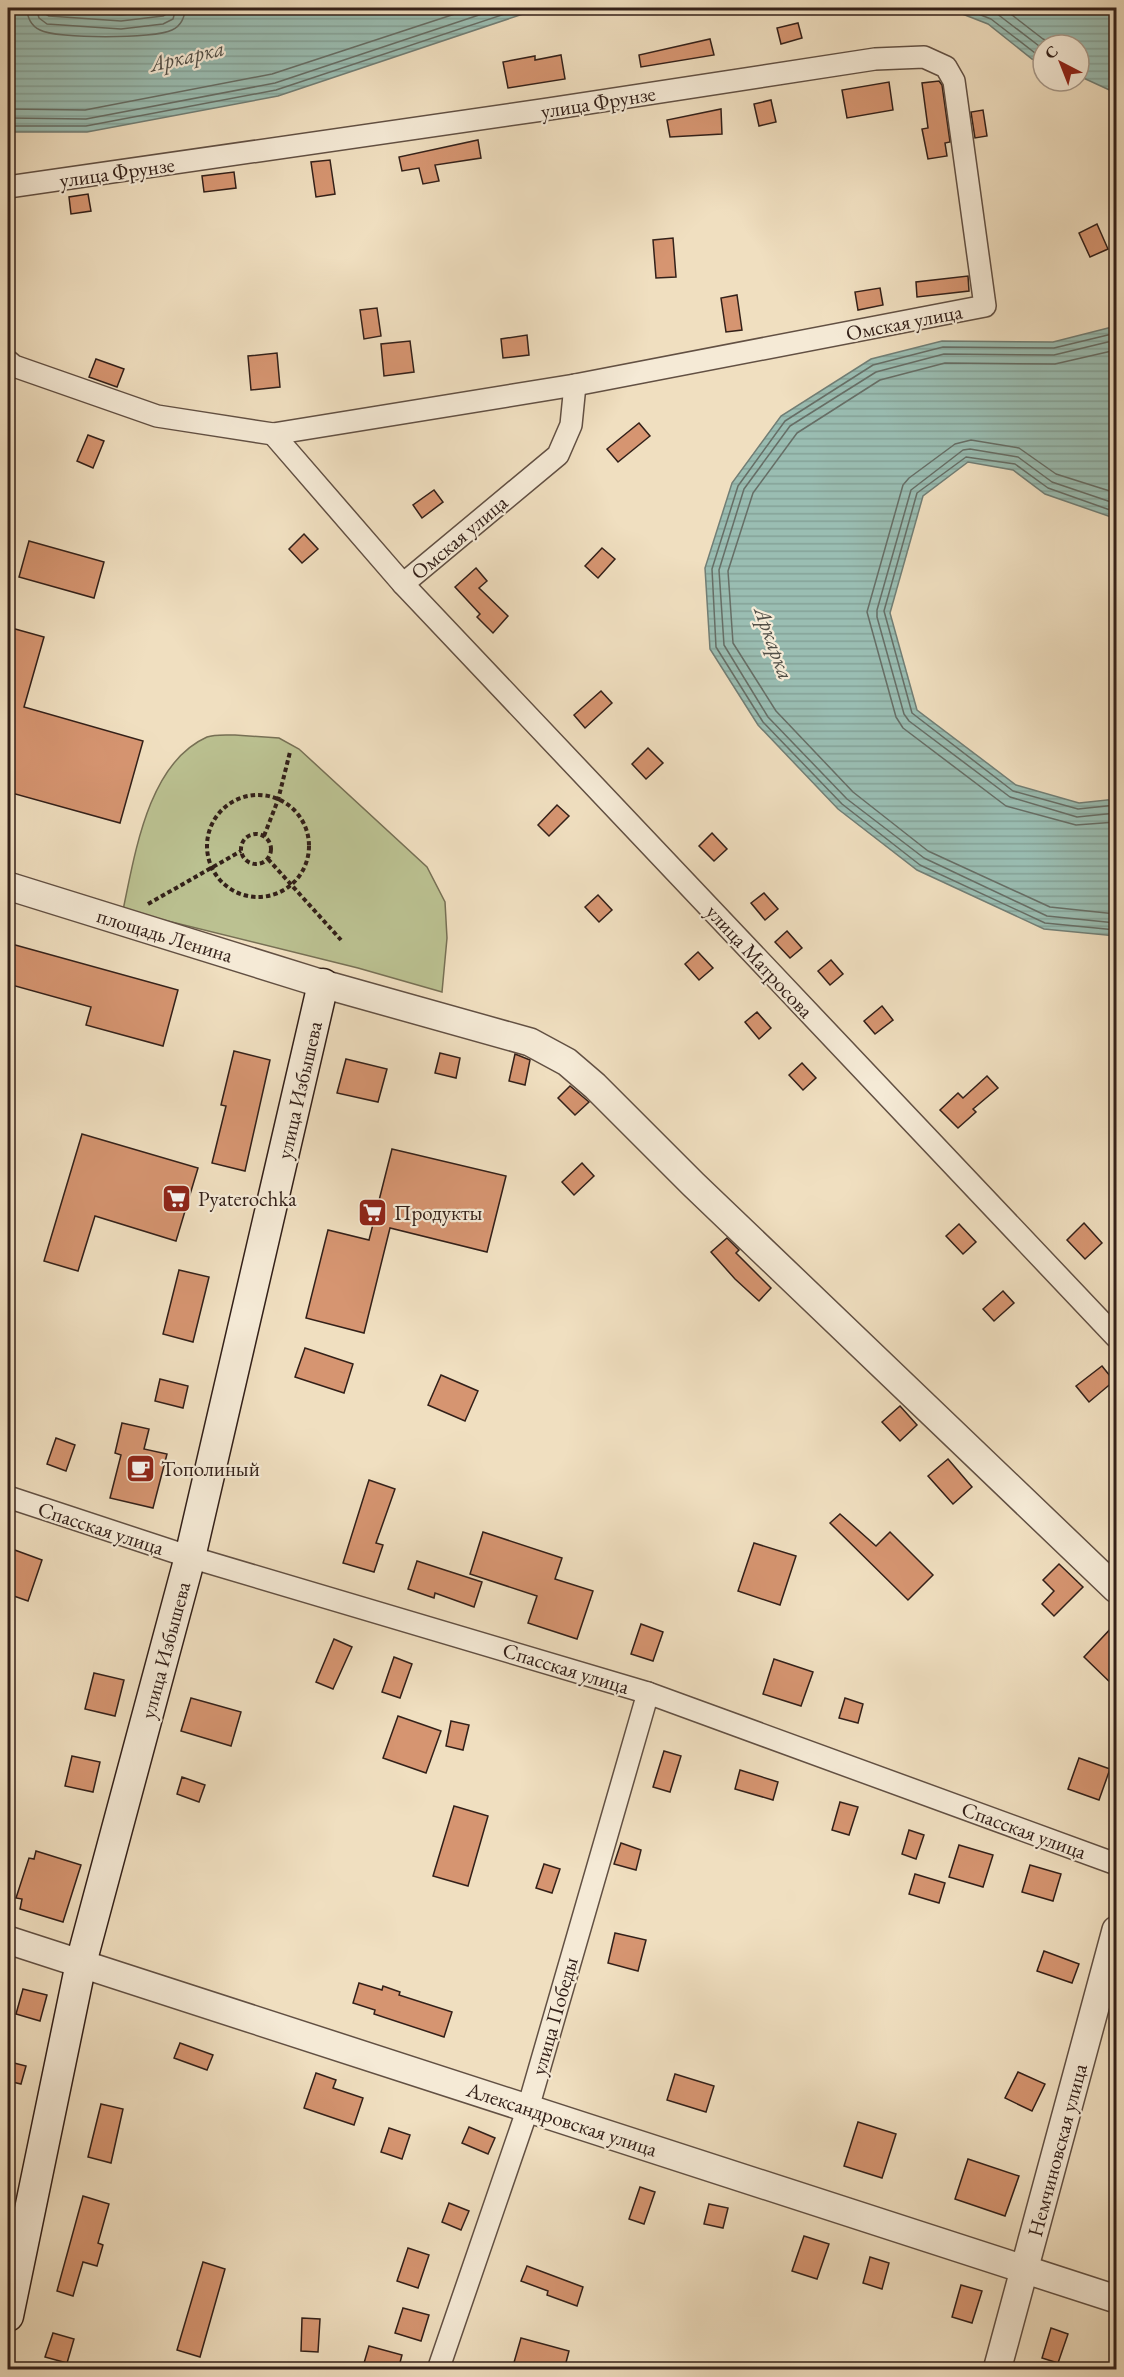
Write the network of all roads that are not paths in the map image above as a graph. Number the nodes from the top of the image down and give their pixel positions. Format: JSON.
{"nodes":[{"id":1,"x":8,"y":187,"type":"edge"},
{"id":2,"x":985,"y":306,"type":"joint"},
{"id":3,"x":8,"y":361,"type":"edge"},
{"id":4,"x":575,"y":385,"type":"junction"},
{"id":5,"x":273,"y":434,"type":"junction"},
{"id":6,"x":403,"y":584,"type":"junction"},
{"id":7,"x":8,"y":886,"type":"edge"},
{"id":8,"x":323,"y":984,"type":"junction"},
{"id":9,"x":1116,"y":1337,"type":"edge"},
{"id":10,"x":8,"y":1497,"type":"edge"},
{"id":11,"x":190,"y":1557,"type":"junction"},
{"id":12,"x":1116,"y":1589,"type":"edge"},
{"id":13,"x":648,"y":1693,"type":"junction"},
{"id":14,"x":1116,"y":1864,"type":"edge"},
{"id":15,"x":1116,"y":1930,"type":"edge"},
{"id":16,"x":8,"y":1940,"type":"edge"},
{"id":17,"x":81,"y":1963,"type":"junction"},
{"id":18,"x":528,"y":2108,"type":"junction"},
{"id":19,"x":1025,"y":2269,"type":"junction"},
{"id":20,"x":1116,"y":2299,"type":"edge"},
{"id":21,"x":8,"y":2316,"type":"edge"},
{"id":22,"x":438,"y":2370,"type":"edge"},
{"id":23,"x":997,"y":2370,"type":"edge"}],
"edges":[{"from":1,"to":2,"type":"street","name":"улица Фрунзе"},
{"from":2,"to":4,"type":"street","name":"Омская улица"},
{"from":3,"to":5,"type":"street","name":"Омская улица"},
{"from":4,"to":5,"type":"street","name":"Омская улица"},
{"from":4,"to":6,"type":"street","name":"Омская улица"},
{"from":5,"to":6,"type":"street","name":"Омская улица"},
{"from":6,"to":9,"type":"street","name":"улица Матросова"},
{"from":7,"to":8,"type":"street","name":"площадь Ленина"},
{"from":8,"to":11,"type":"main road","name":"улица Избышева"},
{"from":8,"to":12,"type":"street","name":"площадь Ленина"},
{"from":10,"to":11,"type":"street","name":"Спасская улица"},
{"from":11,"to":13,"type":"street","name":"Спасская улица"},
{"from":11,"to":17,"type":"main road","name":"улица Избышева"},
{"from":13,"to":14,"type":"street","name":"Спасская улица"},
{"from":13,"to":18,"type":"street","name":"улица Победы"},
{"from":15,"to":19,"type":"street","name":"Немчиновская улица"},
{"from":16,"to":17,"type":"street","name":"Александровская улица"},
{"from":17,"to":18,"type":"street","name":"Александровская улица"},
{"from":17,"to":21,"type":"main road","name":"улица Избышева"},
{"from":18,"to":19,"type":"street","name":"Александровская улица"},
{"from":18,"to":22,"type":"street","name":"улица Победы"},
{"from":19,"to":20,"type":"street","name":"Александровская улица"},
{"from":19,"to":23,"type":"street","name":"Немчиновская улица"}]}
